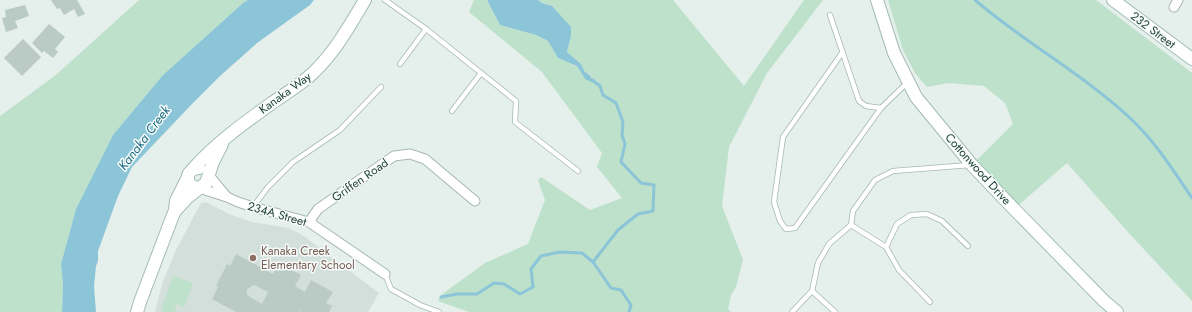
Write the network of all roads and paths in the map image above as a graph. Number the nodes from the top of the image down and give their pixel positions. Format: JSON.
{"nodes":[{"id":1,"x":365,"y":0,"type":"edge"},
{"id":2,"x":385,"y":0,"type":"edge"},
{"id":3,"x":876,"y":0,"type":"edge"},
{"id":4,"x":1113,"y":0,"type":"edge"},
{"id":5,"x":830,"y":15,"type":"dead end"},
{"id":6,"x":426,"y":29,"type":"junction"},
{"id":7,"x":842,"y":53,"type":"junction"},
{"id":8,"x":1192,"y":60,"type":"edge"},
{"id":9,"x":400,"y":64,"type":"dead end"},
{"id":10,"x":480,"y":73,"type":"junction"},
{"id":11,"x":908,"y":82,"type":"junction"},
{"id":12,"x":380,"y":87,"type":"dead end"},
{"id":13,"x":881,"y":108,"type":"junction"},
{"id":14,"x":452,"y":111,"type":"dead end"},
{"id":15,"x":224,"y":138,"type":"junction"},
{"id":16,"x":972,"y":165,"type":"junction"},
{"id":17,"x":578,"y":171,"type":"dead end"},
{"id":18,"x":190,"y":173,"type":"junction"},
{"id":19,"x":208,"y":176,"type":"junction"},
{"id":20,"x":199,"y":188,"type":"junction"},
{"id":21,"x":227,"y":197,"type":"junction"},
{"id":22,"x":475,"y":201,"type":"dead end"},
{"id":23,"x":253,"y":207,"type":"junction"},
{"id":24,"x":175,"y":211,"type":"junction"},
{"id":25,"x":309,"y":222,"type":"junction"},
{"id":26,"x":851,"y":225,"type":"junction"},
{"id":27,"x":968,"y":246,"type":"dead end"},
{"id":28,"x":886,"y":247,"type":"junction"},
{"id":29,"x":385,"y":274,"type":"joint"},
{"id":30,"x":812,"y":291,"type":"junction"},
{"id":31,"x":930,"y":302,"type":"dead end"},
{"id":32,"x":137,"y":312,"type":"edge"},
{"id":33,"x":439,"y":312,"type":"edge"},
{"id":34,"x":792,"y":312,"type":"edge"},
{"id":35,"x":835,"y":312,"type":"edge"},
{"id":36,"x":1117,"y":312,"type":"edge"}],
"edges":[{"from":1,"to":15,"type":"main road","name":"Kanaka Way"},
{"from":2,"to":6,"type":"lane"},
{"from":3,"to":11,"type":"main road","name":"Cottonwood Drive"},
{"from":4,"to":8,"type":"main road","name":"232 Street"},
{"from":5,"to":7,"type":"lane"},
{"from":6,"to":9,"type":"lane"},
{"from":6,"to":10,"type":"lane"},
{"from":7,"to":13,"type":"lane"},
{"from":7,"to":13,"type":"lane"},
{"from":10,"to":14,"type":"lane"},
{"from":10,"to":17,"type":"lane"},
{"from":11,"to":13,"type":"lane"},
{"from":11,"to":16,"type":"main road","name":"Cottonwood Drive"},
{"from":12,"to":23,"type":"lane"},
{"from":15,"to":18,"type":"main road","name":"Kanaka Way"},
{"from":15,"to":19,"type":"main road","name":"Kanaka Way"},
{"from":16,"to":26,"type":"lane"},
{"from":16,"to":36,"type":"main road","name":"Cottonwood Drive"},
{"from":18,"to":19,"type":"main road"},
{"from":18,"to":20,"type":"main road"},
{"from":18,"to":24,"type":"main road","name":"Kanaka Way"},
{"from":19,"to":20,"type":"main road"},
{"from":19,"to":21,"type":"street","name":"234A Street"},
{"from":20,"to":21,"type":"street","name":"234A Street"},
{"from":20,"to":24,"type":"main road","name":"Kanaka Way"},
{"from":21,"to":23,"type":"street","name":"234A Street"},
{"from":22,"to":25,"type":"street","name":"Griffen Road"},
{"from":23,"to":25,"type":"street","name":"234A Street"},
{"from":24,"to":32,"type":"main road","name":"Kanaka Way"},
{"from":25,"to":29,"type":"street","name":"234A Street"},
{"from":26,"to":28,"type":"lane"},
{"from":26,"to":30,"type":"lane"},
{"from":27,"to":28,"type":"lane"},
{"from":28,"to":31,"type":"lane"},
{"from":29,"to":33,"type":"lane"},
{"from":30,"to":34,"type":"lane"},
{"from":30,"to":35,"type":"lane"}]}
